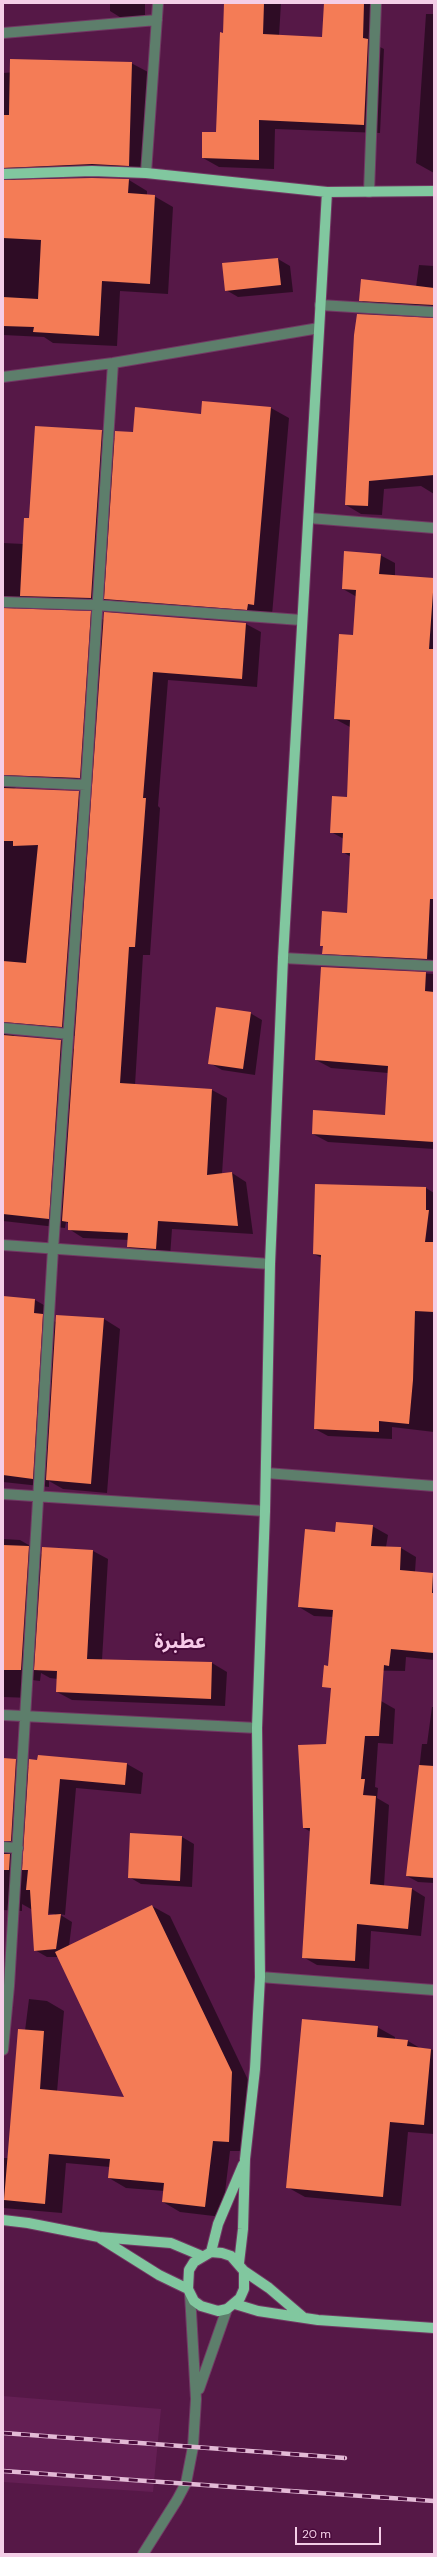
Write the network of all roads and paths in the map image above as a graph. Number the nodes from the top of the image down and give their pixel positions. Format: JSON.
{"nodes":[{"id":1,"x":158,"y":3,"type":"edge"},
{"id":2,"x":376,"y":3,"type":"edge"},
{"id":3,"x":157,"y":20,"type":"junction"},
{"id":4,"x":3,"y":33,"type":"edge"},
{"id":5,"x":146,"y":173,"type":"junction"},
{"id":6,"x":3,"y":174,"type":"edge"},
{"id":7,"x":434,"y":191,"type":"edge"},
{"id":8,"x":327,"y":192,"type":"junction"},
{"id":9,"x":369,"y":192,"type":"junction"},
{"id":10,"x":320,"y":306,"type":"junction"},
{"id":11,"x":434,"y":312,"type":"edge"},
{"id":12,"x":319,"y":328,"type":"junction"},
{"id":13,"x":113,"y":364,"type":"junction"},
{"id":14,"x":3,"y":377,"type":"edge"},
{"id":15,"x":308,"y":518,"type":"junction"},
{"id":16,"x":434,"y":528,"type":"edge"},
{"id":17,"x":3,"y":602,"type":"edge"},
{"id":18,"x":96,"y":605,"type":"junction"},
{"id":19,"x":301,"y":620,"type":"junction"},
{"id":20,"x":3,"y":781,"type":"edge"},
{"id":21,"x":86,"y":785,"type":"junction"},
{"id":22,"x":283,"y":958,"type":"junction"},
{"id":23,"x":434,"y":966,"type":"edge"},
{"id":24,"x":3,"y":1028,"type":"edge"},
{"id":25,"x":68,"y":1034,"type":"junction"},
{"id":26,"x":3,"y":1245,"type":"edge"},
{"id":27,"x":53,"y":1249,"type":"junction"},
{"id":28,"x":270,"y":1264,"type":"junction"},
{"id":29,"x":266,"y":1473,"type":"junction"},
{"id":30,"x":434,"y":1486,"type":"edge"},
{"id":31,"x":3,"y":1494,"type":"edge"},
{"id":32,"x":38,"y":1497,"type":"junction"},
{"id":33,"x":265,"y":1511,"type":"junction"},
{"id":34,"x":3,"y":1715,"type":"edge"},
{"id":35,"x":25,"y":1717,"type":"junction"},
{"id":36,"x":257,"y":1728,"type":"junction"},
{"id":37,"x":3,"y":1847,"type":"edge"},
{"id":38,"x":18,"y":1848,"type":"junction"},
{"id":39,"x":260,"y":1977,"type":"junction"},
{"id":40,"x":6,"y":1986,"type":"edge"},
{"id":41,"x":434,"y":1990,"type":"edge"},
{"id":42,"x":3,"y":2050,"type":"edge"},
{"id":43,"x":245,"y":2159,"type":"junction"},
{"id":44,"x":3,"y":2220,"type":"edge"},
{"id":45,"x":99,"y":2237,"type":"junction"},
{"id":46,"x":207,"y":2254,"type":"junction"},
{"id":47,"x":241,"y":2267,"type":"junction"},
{"id":48,"x":189,"y":2291,"type":"junction"},
{"id":49,"x":231,"y":2306,"type":"junction"},
{"id":50,"x":303,"y":2317,"type":"junction"},
{"id":51,"x":434,"y":2328,"type":"edge"},
{"id":52,"x":196,"y":2399,"type":"junction"},
{"id":53,"x":143,"y":2554,"type":"edge"}],
"edges":[{"from":1,"to":3,"type":"street"},
{"from":2,"to":9,"type":"street"},
{"from":3,"to":4,"type":"street"},
{"from":3,"to":5,"type":"street"},
{"from":5,"to":6,"type":"main road"},
{"from":5,"to":8,"type":"main road"},
{"from":7,"to":9,"type":"main road"},
{"from":8,"to":9,"type":"main road"},
{"from":8,"to":10,"type":"main road"},
{"from":10,"to":11,"type":"street"},
{"from":10,"to":12,"type":"main road"},
{"from":12,"to":13,"type":"street"},
{"from":12,"to":15,"type":"main road"},
{"from":13,"to":14,"type":"street"},
{"from":13,"to":18,"type":"street"},
{"from":15,"to":16,"type":"street"},
{"from":15,"to":19,"type":"main road"},
{"from":17,"to":18,"type":"street"},
{"from":18,"to":19,"type":"street"},
{"from":18,"to":21,"type":"street"},
{"from":19,"to":22,"type":"main road"},
{"from":20,"to":21,"type":"street"},
{"from":21,"to":25,"type":"street"},
{"from":22,"to":23,"type":"street"},
{"from":22,"to":28,"type":"main road"},
{"from":24,"to":25,"type":"street"},
{"from":25,"to":27,"type":"street"},
{"from":26,"to":27,"type":"street"},
{"from":27,"to":28,"type":"street"},
{"from":27,"to":32,"type":"street"},
{"from":28,"to":29,"type":"main road"},
{"from":29,"to":30,"type":"street"},
{"from":29,"to":33,"type":"main road"},
{"from":31,"to":32,"type":"street"},
{"from":32,"to":33,"type":"street"},
{"from":32,"to":35,"type":"street"},
{"from":33,"to":36,"type":"main road"},
{"from":34,"to":35,"type":"street"},
{"from":35,"to":36,"type":"street"},
{"from":35,"to":38,"type":"street"},
{"from":36,"to":39,"type":"main road"},
{"from":37,"to":38,"type":"street"},
{"from":38,"to":40,"type":"street"},
{"from":39,"to":41,"type":"street"},
{"from":39,"to":43,"type":"main road"},
{"from":40,"to":42,"type":"street"},
{"from":43,"to":46,"type":"main road"},
{"from":43,"to":47,"type":"main road"},
{"from":44,"to":45,"type":"main road"},
{"from":45,"to":46,"type":"main road"},
{"from":45,"to":48,"type":"main road"},
{"from":46,"to":47,"type":"main road"},
{"from":46,"to":48,"type":"main road"},
{"from":47,"to":49,"type":"main road"},
{"from":47,"to":50,"type":"main road"},
{"from":48,"to":49,"type":"main road"},
{"from":48,"to":52,"type":"street"},
{"from":49,"to":50,"type":"main road"},
{"from":49,"to":52,"type":"street"},
{"from":50,"to":51,"type":"main road"},
{"from":52,"to":53,"type":"street"}]}
